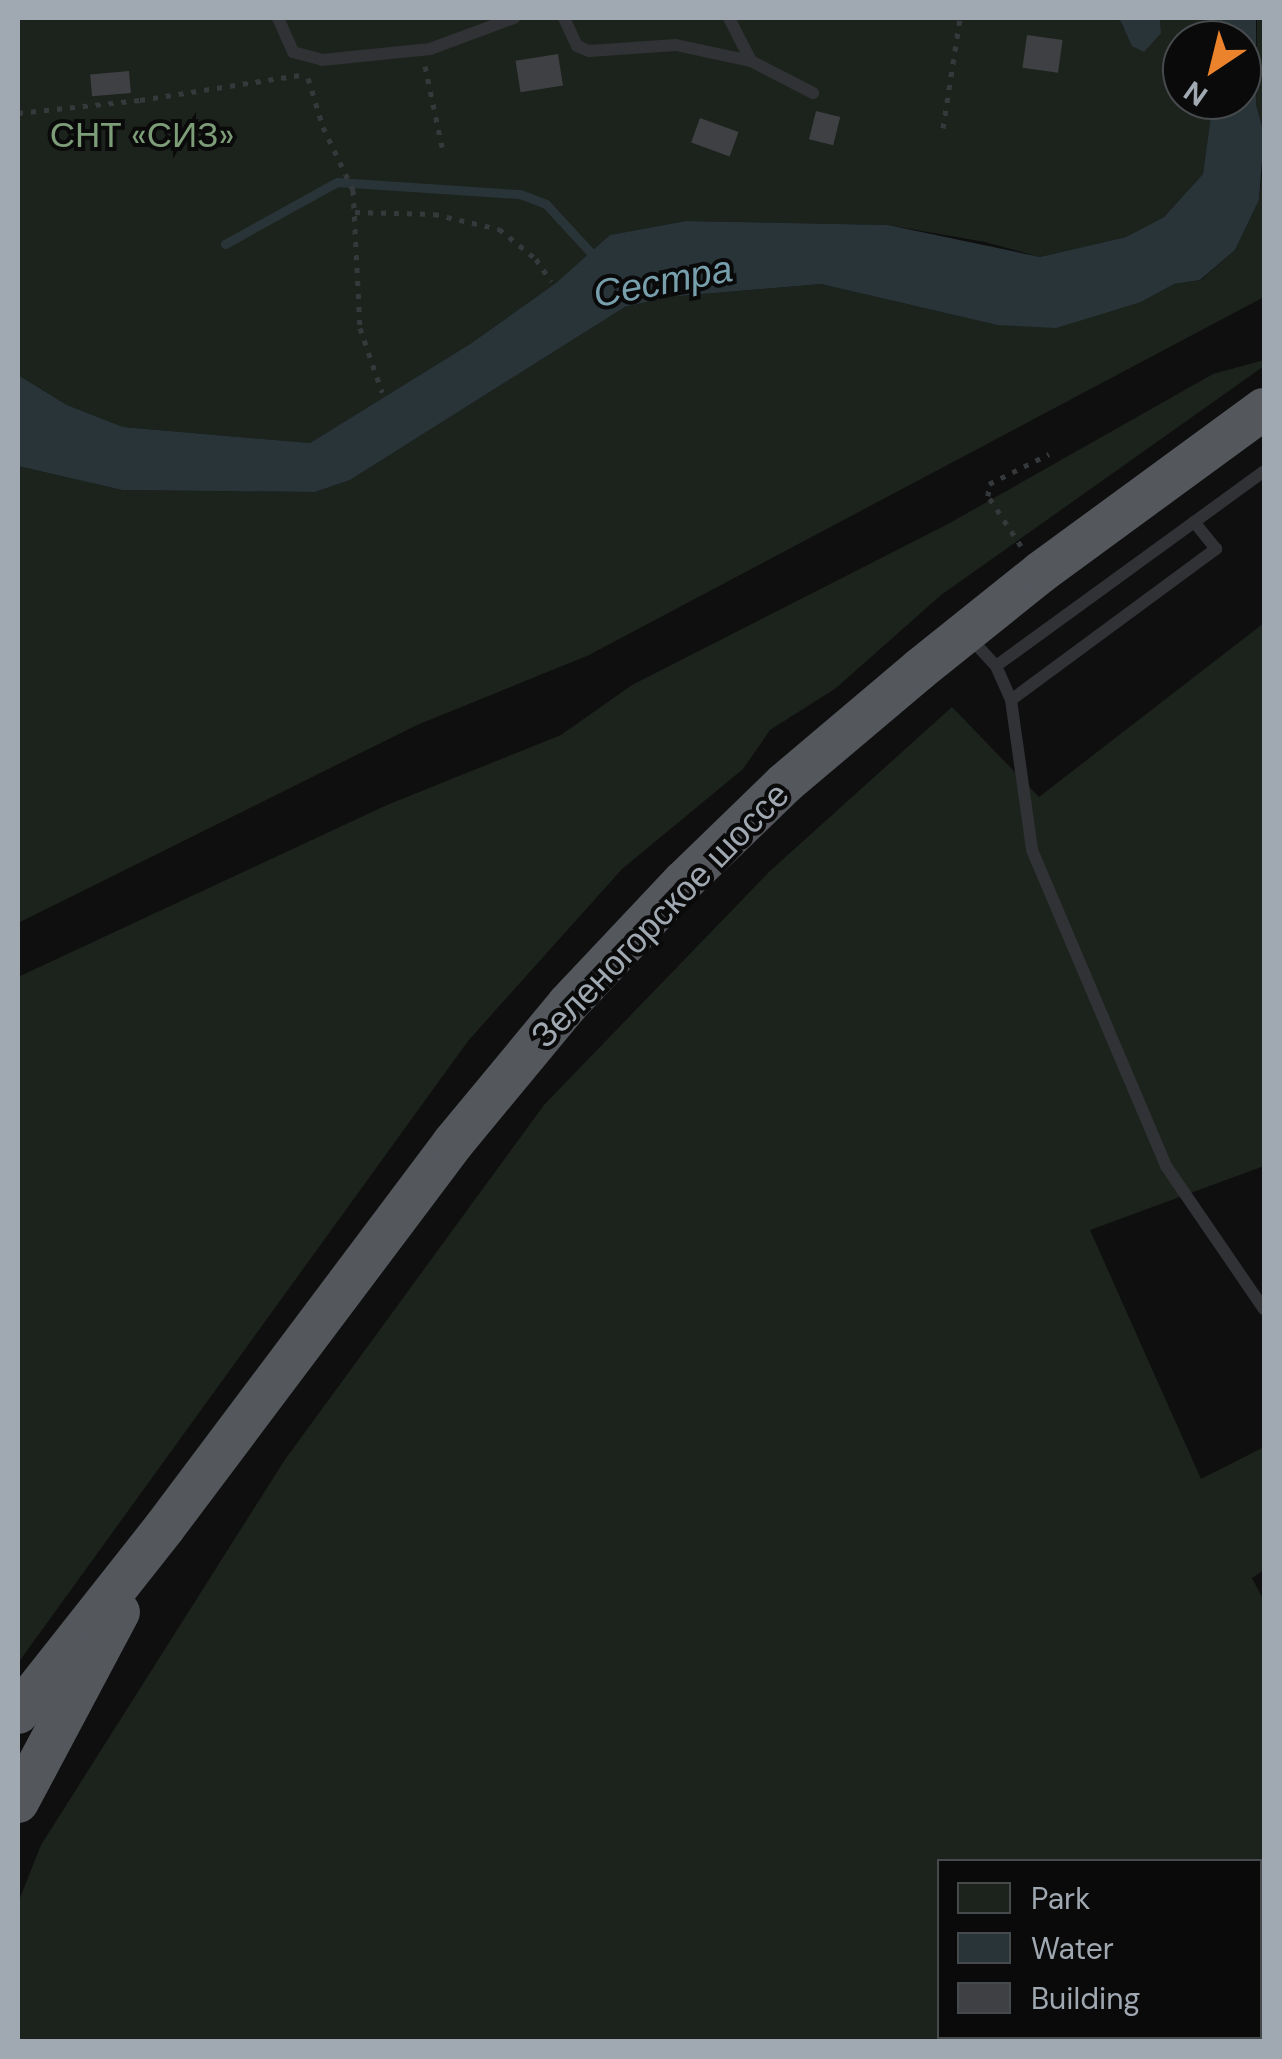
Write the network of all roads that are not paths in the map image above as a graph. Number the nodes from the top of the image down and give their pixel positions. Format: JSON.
{"nodes":[{"id":1,"x":278,"y":18,"type":"edge"},
{"id":2,"x":514,"y":18,"type":"edge"},
{"id":3,"x":564,"y":18,"type":"edge"},
{"id":4,"x":729,"y":18,"type":"edge"},
{"id":5,"x":751,"y":62,"type":"junction"},
{"id":6,"x":812,"y":93,"type":"dead end"},
{"id":7,"x":1264,"y":409,"type":"edge"},
{"id":8,"x":1264,"y":471,"type":"edge"},
{"id":9,"x":1194,"y":522,"type":"junction"},
{"id":10,"x":965,"y":632,"type":"junction"},
{"id":11,"x":996,"y":666,"type":"junction"},
{"id":12,"x":1011,"y":700,"type":"junction"},
{"id":13,"x":1264,"y":1309,"type":"edge"},
{"id":14,"x":164,"y":1528,"type":"junction"},
{"id":15,"x":18,"y":1713,"type":"edge"},
{"id":16,"x":18,"y":1802,"type":"edge"}],
"edges":[{"from":1,"to":2,"type":"lane"},
{"from":3,"to":5,"type":"lane"},
{"from":4,"to":5,"type":"lane"},
{"from":5,"to":6,"type":"lane"},
{"from":7,"to":10,"type":"highway","name":"Зеленогорское шоссе"},
{"from":8,"to":9,"type":"lane"},
{"from":9,"to":11,"type":"lane"},
{"from":9,"to":12,"type":"lane"},
{"from":10,"to":11,"type":"lane"},
{"from":10,"to":14,"type":"highway","name":"Зеленогорское шоссе"},
{"from":11,"to":12,"type":"lane"},
{"from":12,"to":13,"type":"lane"},
{"from":14,"to":15,"type":"highway","name":"Зеленогорское шоссе"},
{"from":14,"to":16,"type":"highway","name":"Зеленогорское шоссе"}]}
